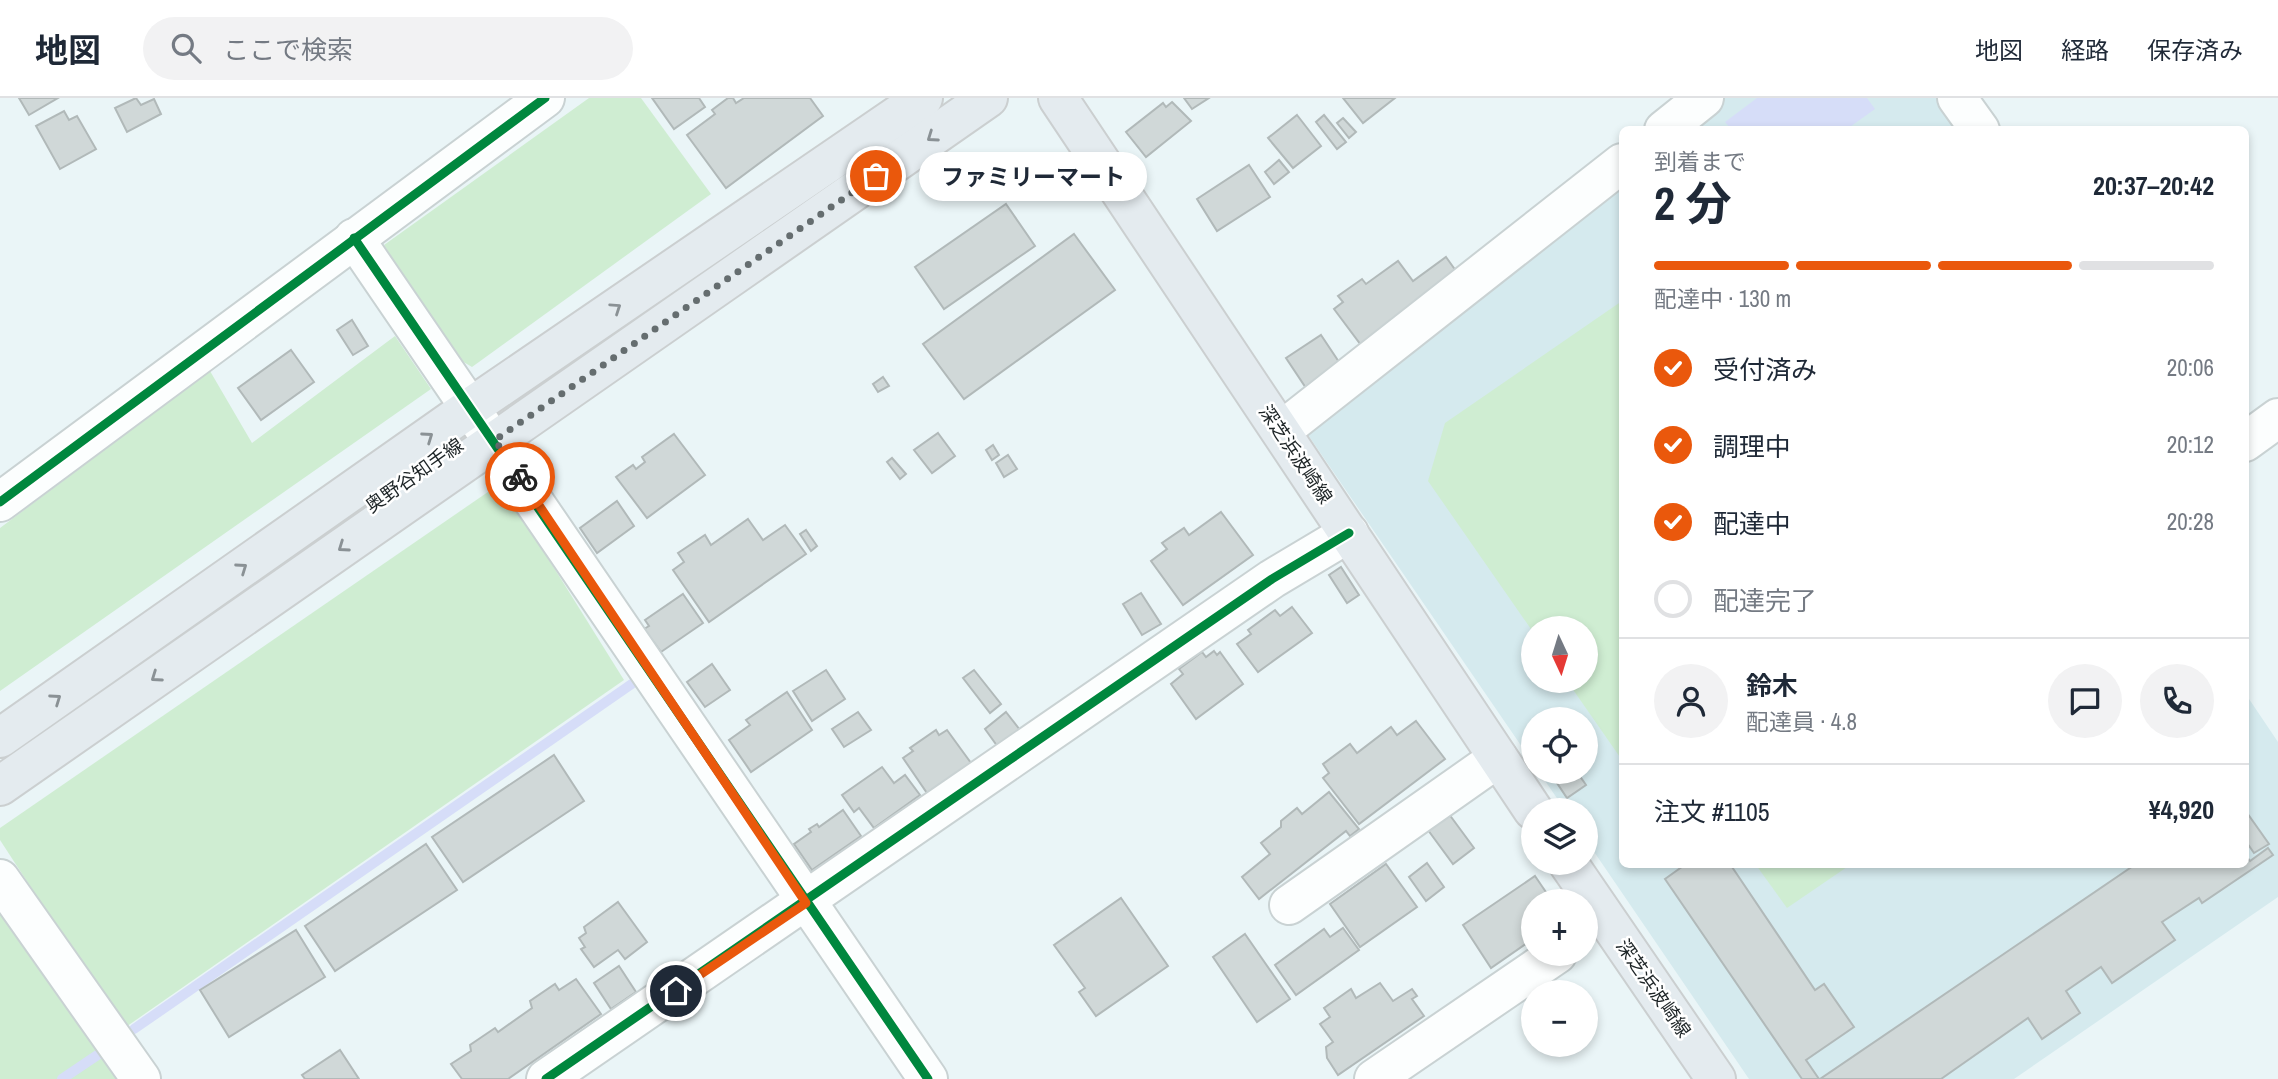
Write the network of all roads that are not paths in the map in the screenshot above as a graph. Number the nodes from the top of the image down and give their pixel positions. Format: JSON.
{"nodes":[{"id":1,"x":545,"y":98,"type":"edge"},
{"id":2,"x":923,"y":98,"type":"edge"},
{"id":3,"x":988,"y":98,"type":"edge"},
{"id":4,"x":1058,"y":98,"type":"edge"},
{"id":5,"x":1704,"y":98,"type":"edge"},
{"id":6,"x":1957,"y":98,"type":"edge"},
{"id":7,"x":1669,"y":126,"type":"edge"},
{"id":8,"x":1977,"y":126,"type":"edge"},
{"id":9,"x":1619,"y":165,"type":"edge"},
{"id":10,"x":354,"y":238,"type":"junction"},
{"id":11,"x":471,"y":407,"type":"junction"},
{"id":12,"x":2278,"y":418,"type":"edge"},
{"id":13,"x":1281,"y":432,"type":"junction"},
{"id":14,"x":2249,"y":439,"type":"edge"},
{"id":15,"x":495,"y":440,"type":"junction"},
{"id":16,"x":0,"y":502,"type":"edge"},
{"id":17,"x":1349,"y":533,"type":"junction"},
{"id":18,"x":0,"y":738,"type":"edge"},
{"id":19,"x":1498,"y":758,"type":"junction"},
{"id":20,"x":0,"y":786,"type":"edge"},
{"id":21,"x":1525,"y":798,"type":"edge"},
{"id":22,"x":0,"y":879,"type":"edge"},
{"id":23,"x":806,"y":903,"type":"junction"},
{"id":24,"x":1289,"y":905,"type":"dead end"},
{"id":25,"x":1598,"y":930,"type":"edge"},
{"id":26,"x":1539,"y":966,"type":"edge"},
{"id":27,"x":141,"y":1079,"type":"edge"},
{"id":28,"x":546,"y":1079,"type":"edge"},
{"id":29,"x":928,"y":1079,"type":"edge"},
{"id":30,"x":1374,"y":1079,"type":"edge"},
{"id":31,"x":1716,"y":1079,"type":"edge"}],
"edges":[{"from":1,"to":10,"type":"street"},
{"from":11,"to":2,"type":"main road","name":"奥野谷知手線","one_way":true},
{"from":3,"to":15,"type":"main road","name":"奥野谷知手線","one_way":true},
{"from":4,"to":13,"type":"main road","name":"深芝浜波崎線"},
{"from":5,"to":7,"type":"street"},
{"from":6,"to":8,"type":"street"},
{"from":9,"to":13,"type":"street"},
{"from":10,"to":11,"type":"street"},
{"from":10,"to":16,"type":"street"},
{"from":11,"to":15,"type":"street"},
{"from":18,"to":11,"type":"main road","name":"奥野谷知手線","one_way":true},
{"from":12,"to":14,"type":"street"},
{"from":13,"to":17,"type":"main road","name":"深芝浜波崎線"},
{"from":15,"to":20,"type":"main road","name":"奥野谷知手線","one_way":true},
{"from":15,"to":23,"type":"street"},
{"from":17,"to":19,"type":"main road","name":"深芝浜波崎線"},
{"from":17,"to":23,"type":"street"},
{"from":19,"to":21,"type":"main road","name":"深芝浜波崎線"},
{"from":19,"to":24,"type":"street"},
{"from":22,"to":27,"type":"street"},
{"from":23,"to":28,"type":"street"},
{"from":23,"to":29,"type":"street"},
{"from":25,"to":31,"type":"main road","name":"深芝浜波崎線"},
{"from":26,"to":30,"type":"street"}]}
